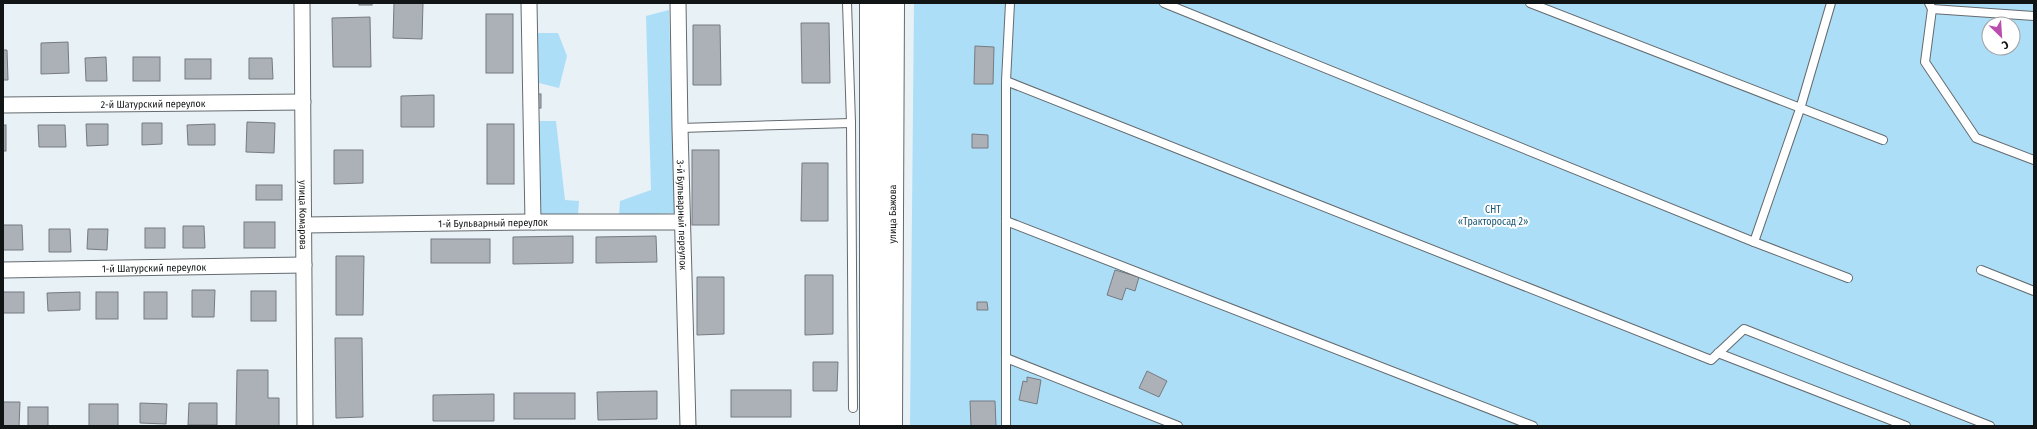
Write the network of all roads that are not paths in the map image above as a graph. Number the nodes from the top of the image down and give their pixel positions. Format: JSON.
{"nodes":[{"id":1,"x":302,"y":3,"type":"edge"},
{"id":2,"x":529,"y":3,"type":"edge"},
{"id":3,"x":678,"y":3,"type":"edge"},
{"id":4,"x":847,"y":3,"type":"edge"},
{"id":5,"x":871,"y":3,"type":"edge"},
{"id":6,"x":893,"y":3,"type":"edge"},
{"id":7,"x":1010,"y":3,"type":"edge"},
{"id":8,"x":1164,"y":3,"type":"edge"},
{"id":9,"x":1530,"y":3,"type":"edge"},
{"id":10,"x":1831,"y":3,"type":"edge"},
{"id":11,"x":1931,"y":6,"type":"edge"},
{"id":12,"x":2034,"y":16,"type":"edge"},
{"id":13,"x":1006,"y":82,"type":"junction"},
{"id":14,"x":303,"y":102,"type":"junction"},
{"id":15,"x":3,"y":106,"type":"edge"},
{"id":16,"x":1800,"y":109,"type":"junction"},
{"id":17,"x":851,"y":123,"type":"junction"},
{"id":18,"x":680,"y":128,"type":"junction"},
{"id":19,"x":1883,"y":140,"type":"dead end"},
{"id":20,"x":2034,"y":160,"type":"edge"},
{"id":21,"x":1006,"y":221,"type":"junction"},
{"id":22,"x":533,"y":222,"type":"junction"},
{"id":23,"x":682,"y":222,"type":"junction"},
{"id":24,"x":304,"y":225,"type":"junction"},
{"id":25,"x":1754,"y":242,"type":"junction"},
{"id":26,"x":304,"y":265,"type":"junction"},
{"id":27,"x":3,"y":270,"type":"edge"},
{"id":28,"x":1981,"y":270,"type":"dead end"},
{"id":29,"x":1848,"y":278,"type":"dead end"},
{"id":30,"x":2034,"y":291,"type":"edge"},
{"id":31,"x":1718,"y":353,"type":"junction"},
{"id":32,"x":1006,"y":358,"type":"junction"},
{"id":33,"x":852,"y":408,"type":"dead end"},
{"id":34,"x":305,"y":426,"type":"edge"},
{"id":35,"x":688,"y":426,"type":"edge"},
{"id":36,"x":871,"y":426,"type":"edge"},
{"id":37,"x":891,"y":426,"type":"edge"},
{"id":38,"x":1006,"y":426,"type":"edge"},
{"id":39,"x":1178,"y":426,"type":"edge"},
{"id":40,"x":1533,"y":426,"type":"edge"},
{"id":41,"x":1906,"y":426,"type":"edge"},
{"id":42,"x":1990,"y":426,"type":"edge"}],
"edges":[{"from":1,"to":14,"type":"street","name":"улица Комарова"},
{"from":2,"to":22,"type":"street"},
{"from":3,"to":18,"type":"street","name":"3-й Бульварный переулок"},
{"from":4,"to":17,"type":"lane"},
{"from":5,"to":36,"type":"main road","name":"улица Бажова"},
{"from":6,"to":37,"type":"main road","name":"улица Бажова"},
{"from":7,"to":13,"type":"lane"},
{"from":8,"to":25,"type":"lane"},
{"from":9,"to":16,"type":"lane"},
{"from":10,"to":16,"type":"lane"},
{"from":11,"to":12,"type":"lane"},
{"from":11,"to":20,"type":"lane"},
{"from":13,"to":21,"type":"lane"},
{"from":13,"to":31,"type":"lane"},
{"from":14,"to":15,"type":"street","name":"2-й Шатурский переулок"},
{"from":14,"to":24,"type":"street","name":"улица Комарова"},
{"from":16,"to":19,"type":"lane"},
{"from":16,"to":25,"type":"lane"},
{"from":17,"to":18,"type":"lane"},
{"from":17,"to":33,"type":"lane"},
{"from":18,"to":23,"type":"street","name":"3-й Бульварный переулок"},
{"from":21,"to":32,"type":"lane"},
{"from":21,"to":40,"type":"lane"},
{"from":22,"to":23,"type":"street","name":"1-й Бульварный переулок"},
{"from":22,"to":24,"type":"street","name":"1-й Бульварный переулок"},
{"from":23,"to":35,"type":"street","name":"3-й Бульварный переулок"},
{"from":24,"to":26,"type":"street","name":"улица Комарова"},
{"from":25,"to":29,"type":"lane"},
{"from":26,"to":27,"type":"street","name":"1-й Шатурский переулок"},
{"from":26,"to":34,"type":"street","name":"улица Комарова"},
{"from":28,"to":30,"type":"lane"},
{"from":31,"to":41,"type":"lane"},
{"from":31,"to":42,"type":"lane"},
{"from":32,"to":38,"type":"lane"},
{"from":32,"to":39,"type":"lane"}]}
